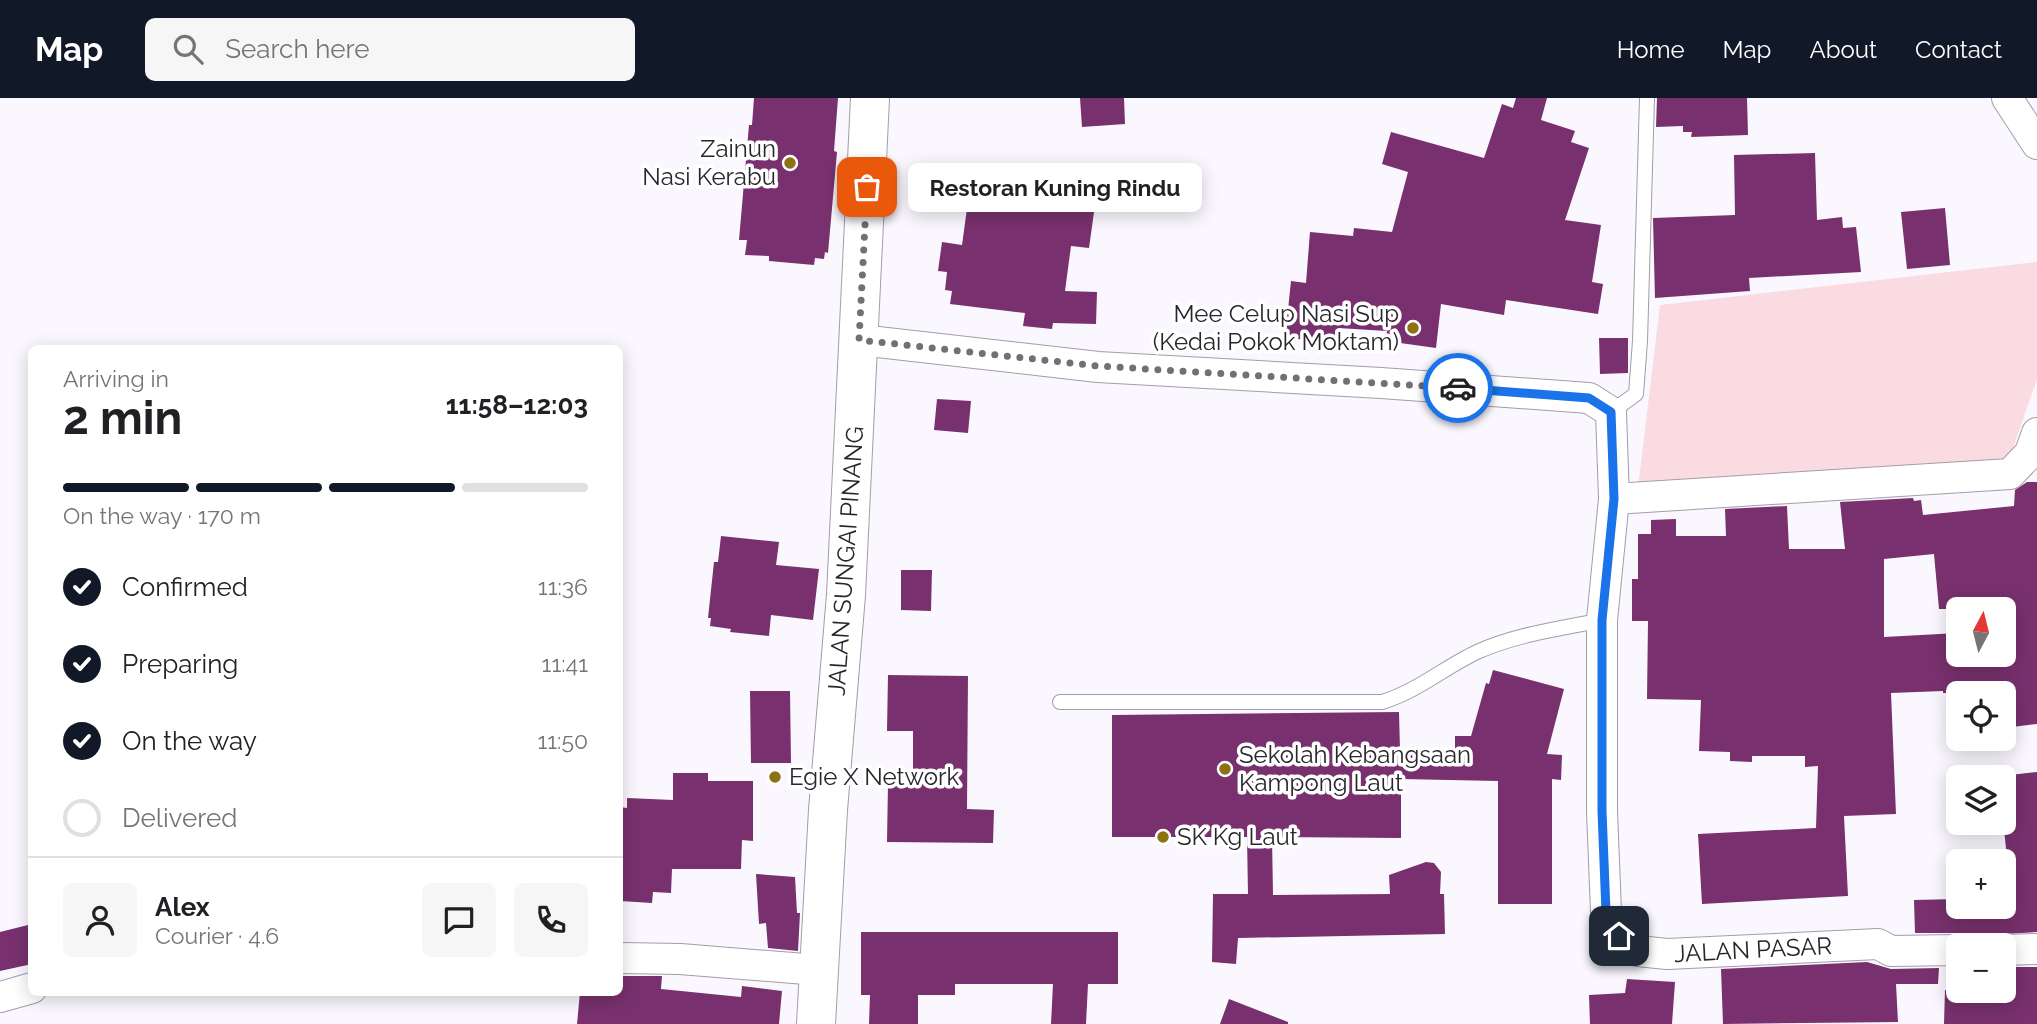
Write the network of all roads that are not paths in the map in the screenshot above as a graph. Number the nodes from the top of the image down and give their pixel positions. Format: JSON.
{"nodes":[{"id":1,"x":870,"y":98,"type":"edge"},
{"id":2,"x":1647,"y":98,"type":"edge"},
{"id":3,"x":2007,"y":98,"type":"edge"},
{"id":4,"x":2037,"y":144,"type":"edge"},
{"id":5,"x":859,"y":340,"type":"junction"},
{"id":6,"x":1611,"y":412,"type":"junction"},
{"id":7,"x":2037,"y":432,"type":"edge"},
{"id":8,"x":2024,"y":473,"type":"edge"},
{"id":9,"x":1614,"y":499,"type":"junction"},
{"id":10,"x":1602,"y":620,"type":"junction"},
{"id":11,"x":1060,"y":702,"type":"dead end"},
{"id":12,"x":2037,"y":949,"type":"edge"},
{"id":13,"x":1946,"y":950,"type":"edge"},
{"id":14,"x":2016,"y":950,"type":"edge"},
{"id":15,"x":623,"y":958,"type":"edge"},
{"id":16,"x":818,"y":970,"type":"junction"},
{"id":17,"x":28,"y":989,"type":"edge"},
{"id":18,"x":0,"y":997,"type":"edge"},
{"id":19,"x":816,"y":1024,"type":"edge"}],
"edges":[{"from":1,"to":5,"type":"street","name":"JALAN SUNGAI PINANG"},
{"from":2,"to":6,"type":"lane"},
{"from":3,"to":4,"type":"street"},
{"from":5,"to":6,"type":"street"},
{"from":5,"to":16,"type":"street","name":"JALAN SUNGAI PINANG"},
{"from":6,"to":9,"type":"street","name":"JALAN PASAR"},
{"from":7,"to":8,"type":"street"},
{"from":8,"to":9,"type":"street"},
{"from":9,"to":10,"type":"street","name":"JALAN PASAR"},
{"from":10,"to":11,"type":"lane"},
{"from":10,"to":13,"type":"street","name":"JALAN PASAR"},
{"from":12,"to":14,"type":"street"},
{"from":15,"to":16,"type":"street"},
{"from":16,"to":19,"type":"street","name":"JALAN SUNGAI PINANG"},
{"from":17,"to":18,"type":"street"}]}
